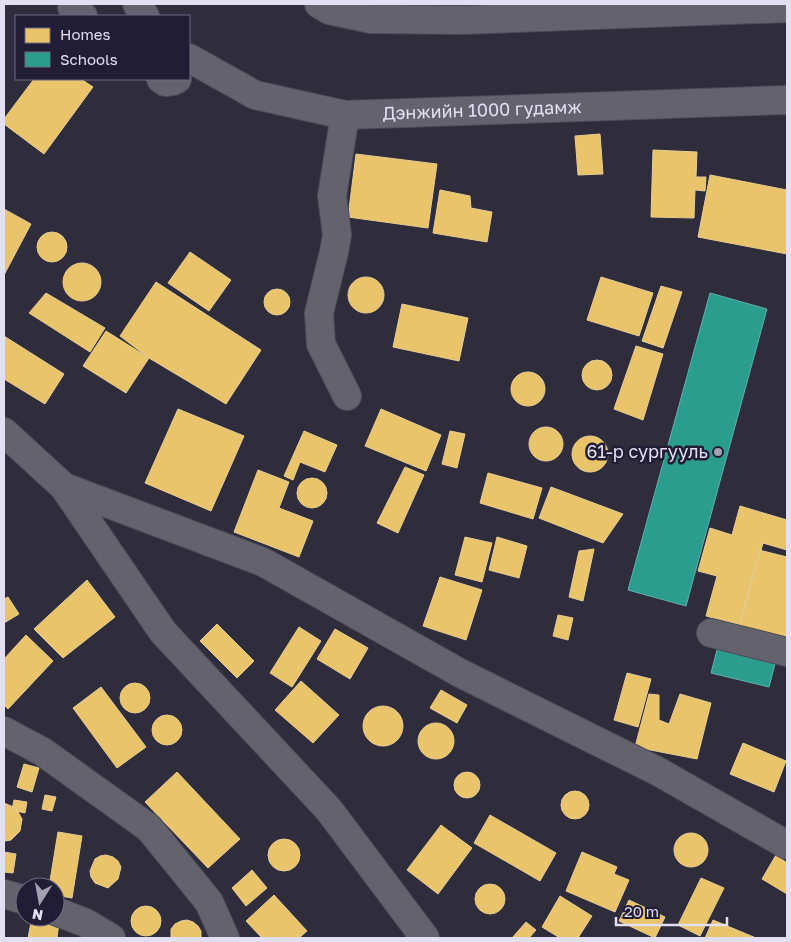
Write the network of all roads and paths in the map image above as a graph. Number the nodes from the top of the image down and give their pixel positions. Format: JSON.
{"nodes":[{"id":1,"x":137,"y":4,"type":"edge"},
{"id":2,"x":319,"y":4,"type":"edge"},
{"id":3,"x":787,"y":8,"type":"edge"},
{"id":4,"x":144,"y":15,"type":"edge"},
{"id":5,"x":190,"y":68,"type":"edge"},
{"id":6,"x":162,"y":80,"type":"edge"},
{"id":7,"x":174,"y":80,"type":"edge"},
{"id":8,"x":787,"y":100,"type":"edge"},
{"id":9,"x":345,"y":115,"type":"junction"},
{"id":10,"x":348,"y":396,"type":"dead end"},
{"id":11,"x":4,"y":432,"type":"edge"},
{"id":12,"x":64,"y":487,"type":"junction"},
{"id":13,"x":711,"y":633,"type":"dead end"},
{"id":14,"x":787,"y":652,"type":"edge"},
{"id":15,"x":4,"y":731,"type":"edge"},
{"id":16,"x":787,"y":845,"type":"edge"},
{"id":17,"x":65,"y":915,"type":"edge"},
{"id":18,"x":111,"y":938,"type":"edge"},
{"id":19,"x":225,"y":938,"type":"edge"},
{"id":20,"x":425,"y":938,"type":"edge"}],
"edges":[{"from":1,"to":4,"type":"street"},
{"from":2,"to":3,"type":"street"},
{"from":5,"to":9,"type":"street","name":"Дэнжийн 1000 гудамж"},
{"from":6,"to":7,"type":"street"},
{"from":8,"to":9,"type":"street","name":"Дэнжийн 1000 гудамж"},
{"from":9,"to":10,"type":"street"},
{"from":11,"to":12,"type":"street"},
{"from":12,"to":16,"type":"street"},
{"from":12,"to":20,"type":"street"},
{"from":13,"to":14,"type":"street"},
{"from":15,"to":19,"type":"street"},
{"from":17,"to":18,"type":"street"}]}
